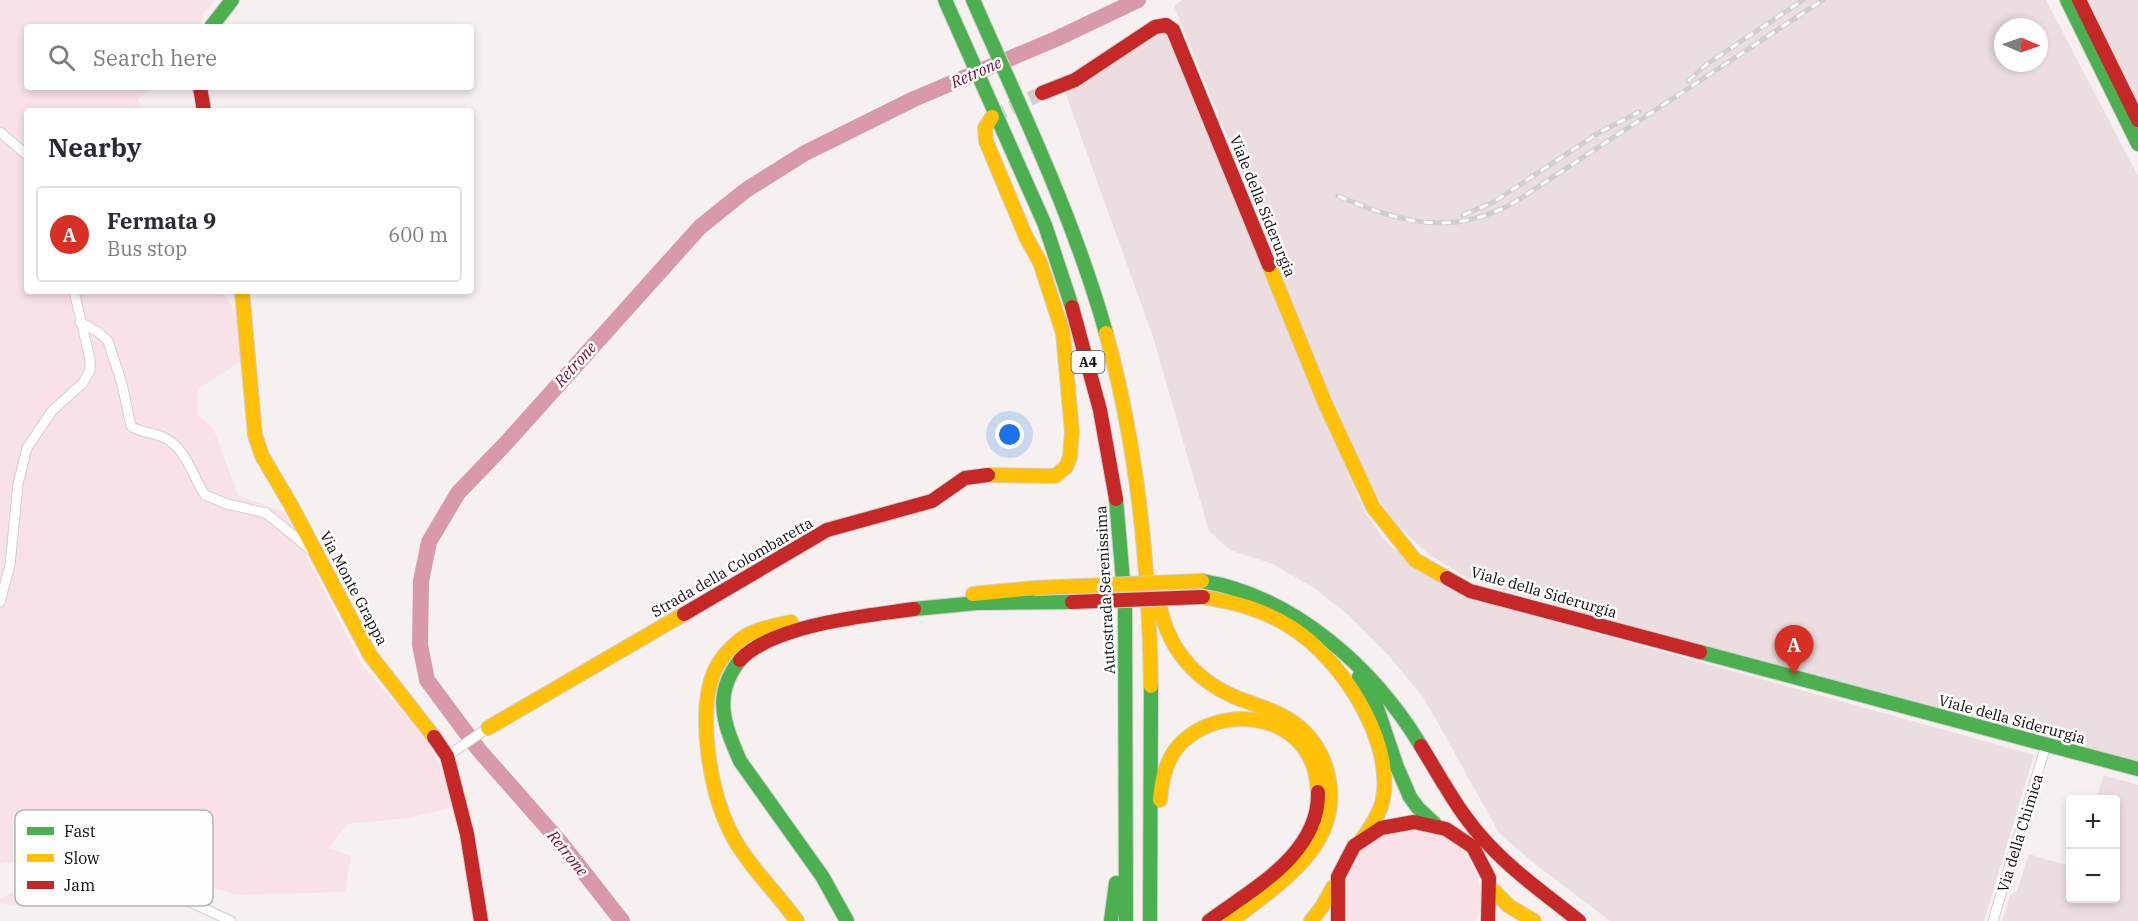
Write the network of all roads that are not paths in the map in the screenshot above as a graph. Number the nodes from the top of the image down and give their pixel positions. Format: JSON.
{"nodes":[{"id":1,"x":232,"y":0,"type":"edge"},
{"id":2,"x":945,"y":0,"type":"edge"},
{"id":3,"x":973,"y":0,"type":"edge"},
{"id":4,"x":2067,"y":0,"type":"edge"},
{"id":5,"x":2079,"y":0,"type":"edge"},
{"id":6,"x":213,"y":24,"type":"edge"},
{"id":7,"x":200,"y":90,"type":"edge"},
{"id":8,"x":1042,"y":93,"type":"tunnel mouth"},
{"id":9,"x":204,"y":108,"type":"edge"},
{"id":10,"x":992,"y":117,"type":"dead end"},
{"id":11,"x":2138,"y":120,"type":"edge"},
{"id":12,"x":0,"y":132,"type":"edge"},
{"id":13,"x":2138,"y":144,"type":"edge"},
{"id":14,"x":24,"y":152,"type":"edge"},
{"id":15,"x":75,"y":294,"type":"edge"},
{"id":16,"x":243,"y":294,"type":"edge"},
{"id":17,"x":80,"y":322,"type":"junction"},
{"id":18,"x":1116,"y":370,"type":"junction"},
{"id":19,"x":319,"y":557,"type":"junction"},
{"id":20,"x":0,"y":602,"type":"edge"},
{"id":21,"x":1329,"y":641,"type":"junction"},
{"id":22,"x":1126,"y":648,"type":"junction"},
{"id":23,"x":488,"y":728,"type":"joint"},
{"id":24,"x":2046,"y":745,"type":"junction"},
{"id":25,"x":452,"y":752,"type":"junction"},
{"id":26,"x":2138,"y":770,"type":"edge"},
{"id":27,"x":1435,"y":824,"type":"junction"},
{"id":28,"x":1362,"y":839,"type":"junction"},
{"id":29,"x":1337,"y":881,"type":"junction"},
{"id":30,"x":1491,"y":888,"type":"junction"},
{"id":31,"x":199,"y":906,"type":"edge"},
{"id":32,"x":231,"y":921,"type":"edge"},
{"id":33,"x":481,"y":921,"type":"edge"},
{"id":34,"x":797,"y":921,"type":"edge"},
{"id":35,"x":847,"y":921,"type":"edge"},
{"id":36,"x":1111,"y":921,"type":"edge"},
{"id":37,"x":1126,"y":921,"type":"edge"},
{"id":38,"x":1150,"y":921,"type":"edge"},
{"id":39,"x":1158,"y":921,"type":"edge"},
{"id":40,"x":1209,"y":921,"type":"edge"},
{"id":41,"x":1231,"y":921,"type":"edge"},
{"id":42,"x":1311,"y":921,"type":"edge"},
{"id":43,"x":1338,"y":921,"type":"edge"},
{"id":44,"x":1488,"y":921,"type":"edge"},
{"id":45,"x":1534,"y":921,"type":"edge"},
{"id":46,"x":1579,"y":921,"type":"edge"},
{"id":47,"x":1993,"y":921,"type":"edge"}],
"edges":[{"from":1,"to":6,"type":"main road"},
{"from":2,"to":22,"type":"main road","name":"Autostrada Serenissima","number":"A4"},
{"from":3,"to":18,"type":"main road","number":"A4"},
{"from":4,"to":13,"type":"main road"},
{"from":5,"to":11,"type":"main road"},
{"from":7,"to":9,"type":"main road"},
{"from":8,"to":24,"type":"main road","name":"Viale della Siderurgia"},
{"from":10,"to":23,"type":"main road","name":"Strada della Colombaretta"},
{"from":12,"to":14,"type":"street"},
{"from":15,"to":17,"type":"street"},
{"from":16,"to":19,"type":"main road","name":"Via Monte Grappa"},
{"from":17,"to":19,"type":"street"},
{"from":17,"to":20,"type":"street"},
{"from":18,"to":38,"type":"main road","number":"A4"},
{"from":18,"to":41,"type":"main road"},
{"from":19,"to":25,"type":"main road","name":"Via Monte Grappa"},
{"from":21,"to":27,"type":"main road"},
{"from":21,"to":34,"type":"main road","bridge":true},
{"from":21,"to":46,"type":"main road"},
{"from":22,"to":36,"type":"main road"},
{"from":22,"to":37,"type":"main road","name":"Autostrada Serenissima","number":"A4"},
{"from":23,"to":25,"type":"street"},
{"from":24,"to":26,"type":"main road","name":"Viale della Siderurgia"},
{"from":24,"to":47,"type":"street","name":"Via della Chimica"},
{"from":25,"to":33,"type":"main road","name":"Via Monte Grappa"},
{"from":27,"to":28,"type":"main road"},
{"from":27,"to":30,"type":"main road"},
{"from":28,"to":29,"type":"main road"},
{"from":28,"to":35,"type":"main road","bridge":true},
{"from":29,"to":42,"type":"main road"},
{"from":29,"to":43,"type":"main road"},
{"from":30,"to":44,"type":"main road"},
{"from":30,"to":45,"type":"main road"},
{"from":31,"to":32,"type":"street"},
{"from":39,"to":40,"type":"main road"}]}
